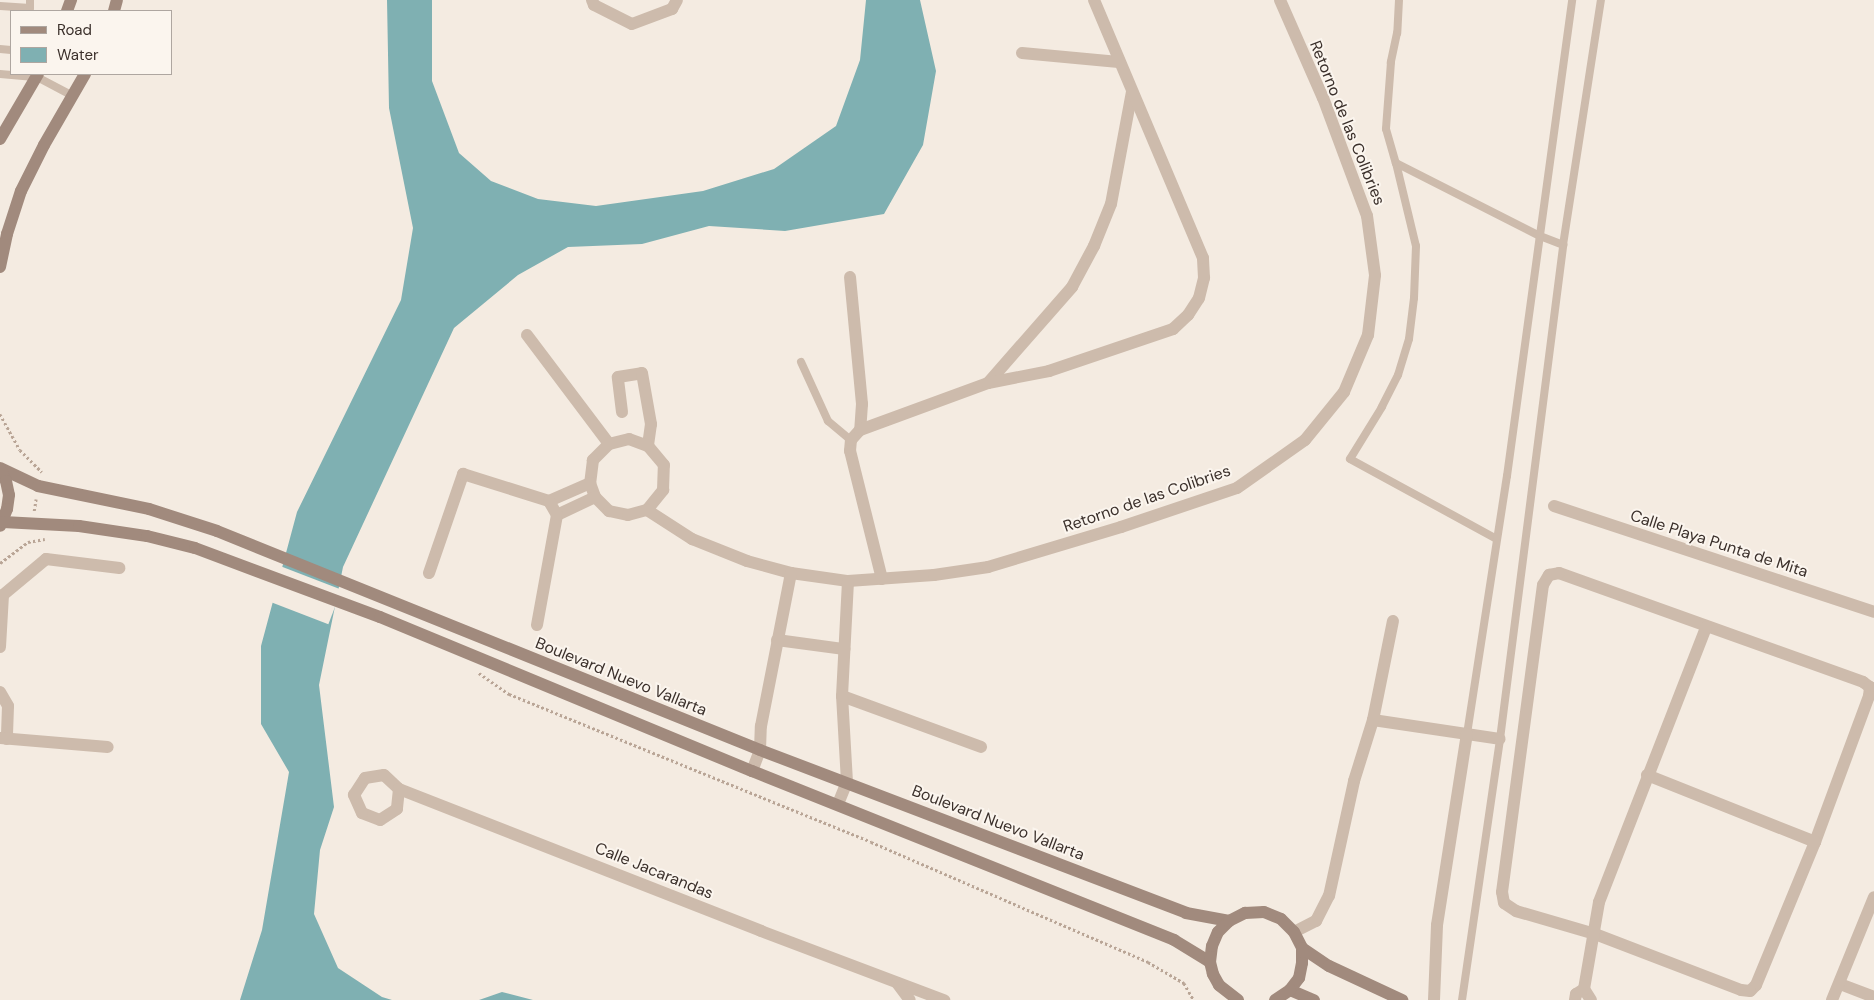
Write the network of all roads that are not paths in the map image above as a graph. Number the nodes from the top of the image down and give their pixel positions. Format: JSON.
{"nodes":[{"id":1,"x":30,"y":0,"type":"edge"},
{"id":2,"x":592,"y":0,"type":"edge"},
{"id":3,"x":677,"y":0,"type":"edge"},
{"id":4,"x":1094,"y":0,"type":"edge"},
{"id":5,"x":1280,"y":0,"type":"edge"},
{"id":6,"x":1399,"y":0,"type":"edge"},
{"id":7,"x":1572,"y":0,"type":"edge"},
{"id":8,"x":1601,"y":0,"type":"edge"},
{"id":9,"x":0,"y":6,"type":"edge"},
{"id":10,"x":1022,"y":53,"type":"dead end"},
{"id":11,"x":1118,"y":62,"type":"junction"},
{"id":12,"x":37,"y":75,"type":"edge"},
{"id":13,"x":84,"y":75,"type":"edge"},
{"id":14,"x":1132,"y":92,"type":"junction"},
{"id":15,"x":73,"y":96,"type":"junction"},
{"id":16,"x":0,"y":139,"type":"edge"},
{"id":17,"x":1396,"y":163,"type":"junction"},
{"id":18,"x":1540,"y":236,"type":"junction"},
{"id":19,"x":1563,"y":245,"type":"junction"},
{"id":20,"x":0,"y":266,"type":"edge"},
{"id":21,"x":850,"y":277,"type":"dead end"},
{"id":22,"x":526,"y":336,"type":"dead end"},
{"id":23,"x":801,"y":362,"type":"dead end"},
{"id":24,"x":988,"y":383,"type":"junction"},
{"id":25,"x":622,"y":412,"type":"dead end"},
{"id":26,"x":856,"y":435,"type":"junction"},
{"id":27,"x":609,"y":444,"type":"junction"},
{"id":28,"x":648,"y":446,"type":"junction"},
{"id":29,"x":0,"y":468,"type":"edge"},
{"id":30,"x":590,"y":483,"type":"junction"},
{"id":31,"x":595,"y":497,"type":"junction"},
{"id":32,"x":549,"y":501,"type":"junction"},
{"id":33,"x":1554,"y":506,"type":"dead end"},
{"id":34,"x":647,"y":510,"type":"junction"},
{"id":35,"x":557,"y":515,"type":"junction"},
{"id":36,"x":1,"y":524,"type":"edge"},
{"id":37,"x":1497,"y":539,"type":"junction"},
{"id":38,"x":119,"y":568,"type":"dead end"},
{"id":39,"x":429,"y":573,"type":"dead end"},
{"id":40,"x":791,"y":573,"type":"junction"},
{"id":41,"x":882,"y":579,"type":"junction"},
{"id":42,"x":848,"y":581,"type":"junction"},
{"id":43,"x":1874,"y":612,"type":"edge"},
{"id":44,"x":1393,"y":621,"type":"dead end"},
{"id":45,"x":536,"y":625,"type":"dead end"},
{"id":46,"x":1706,"y":627,"type":"junction"},
{"id":47,"x":777,"y":640,"type":"junction"},
{"id":48,"x":0,"y":647,"type":"edge"},
{"id":49,"x":844,"y":649,"type":"junction"},
{"id":50,"x":0,"y":692,"type":"edge"},
{"id":51,"x":842,"y":696,"type":"junction"},
{"id":52,"x":1373,"y":720,"type":"junction"},
{"id":53,"x":1467,"y":734,"type":"junction"},
{"id":54,"x":4,"y":738,"type":"edge"},
{"id":55,"x":1500,"y":739,"type":"junction"},
{"id":56,"x":108,"y":747,"type":"dead end"},
{"id":57,"x":981,"y":747,"type":"dead end"},
{"id":58,"x":760,"y":750,"type":"junction"},
{"id":59,"x":752,"y":771,"type":"junction"},
{"id":60,"x":1647,"y":775,"type":"junction"},
{"id":61,"x":847,"y":782,"type":"junction"},
{"id":62,"x":399,"y":789,"type":"dead end"},
{"id":63,"x":838,"y":804,"type":"junction"},
{"id":64,"x":1815,"y":842,"type":"junction"},
{"id":65,"x":1874,"y":897,"type":"edge"},
{"id":66,"x":1229,"y":921,"type":"junction"},
{"id":67,"x":1294,"y":932,"type":"junction"},
{"id":68,"x":1595,"y":934,"type":"junction"},
{"id":69,"x":1302,"y":948,"type":"junction"},
{"id":70,"x":1210,"y":962,"type":"junction"},
{"id":71,"x":897,"y":982,"type":"junction"},
{"id":72,"x":1840,"y":984,"type":"junction"},
{"id":73,"x":1290,"y":990,"type":"junction"},
{"id":74,"x":1588,"y":995,"type":"edge"},
{"id":75,"x":1874,"y":996,"type":"edge"},
{"id":76,"x":1231,"y":998,"type":"edge"},
{"id":77,"x":910,"y":1000,"type":"edge"},
{"id":78,"x":944,"y":1000,"type":"edge"},
{"id":79,"x":1275,"y":1000,"type":"edge"},
{"id":80,"x":1314,"y":1000,"type":"edge"},
{"id":81,"x":1402,"y":1000,"type":"edge"},
{"id":82,"x":1434,"y":1000,"type":"edge"},
{"id":83,"x":1462,"y":1000,"type":"edge"},
{"id":84,"x":1575,"y":1000,"type":"edge"},
{"id":85,"x":1832,"y":1000,"type":"edge"}],
"edges":[{"from":1,"to":9,"type":"lane"},
{"from":2,"to":3,"type":"street"},
{"from":4,"to":11,"type":"street"},
{"from":5,"to":41,"type":"street","name":"Retorno de las Colibries"},
{"from":6,"to":17,"type":"lane"},
{"from":7,"to":18,"type":"lane"},
{"from":8,"to":19,"type":"lane"},
{"from":10,"to":11,"type":"street"},
{"from":11,"to":14,"type":"street"},
{"from":12,"to":15,"type":"lane"},
{"from":12,"to":16,"type":"main road"},
{"from":13,"to":15,"type":"main road"},
{"from":14,"to":24,"type":"street"},
{"from":14,"to":24,"type":"street"},
{"from":15,"to":20,"type":"main road"},
{"from":17,"to":18,"type":"lane"},
{"from":17,"to":37,"type":"lane"},
{"from":18,"to":19,"type":"lane"},
{"from":18,"to":37,"type":"lane"},
{"from":19,"to":55,"type":"lane"},
{"from":21,"to":26,"type":"street"},
{"from":22,"to":27,"type":"street"},
{"from":23,"to":26,"type":"lane"},
{"from":24,"to":26,"type":"street"},
{"from":25,"to":28,"type":"street"},
{"from":26,"to":41,"type":"street"},
{"from":27,"to":28,"type":"street"},
{"from":27,"to":30,"type":"street"},
{"from":28,"to":34,"type":"street"},
{"from":29,"to":36,"type":"main road"},
{"from":29,"to":58,"type":"main road","name":"Boulevard Nuevo Vallarta"},
{"from":30,"to":31,"type":"street"},
{"from":30,"to":32,"type":"street"},
{"from":31,"to":34,"type":"street"},
{"from":31,"to":35,"type":"street"},
{"from":32,"to":35,"type":"street"},
{"from":32,"to":39,"type":"street"},
{"from":33,"to":43,"type":"street","name":"Calle Playa Punta de Mita"},
{"from":34,"to":40,"type":"street","name":"Retorno de las Colibries"},
{"from":35,"to":45,"type":"street"},
{"from":36,"to":59,"type":"main road"},
{"from":37,"to":53,"type":"lane"},
{"from":38,"to":48,"type":"street"},
{"from":40,"to":42,"type":"street","name":"Retorno de las Colibries"},
{"from":40,"to":47,"type":"street"},
{"from":41,"to":42,"type":"street","name":"Retorno de las Colibries"},
{"from":42,"to":49,"type":"street"},
{"from":44,"to":52,"type":"street"},
{"from":46,"to":60,"type":"street"},
{"from":46,"to":64,"type":"street"},
{"from":46,"to":68,"type":"street"},
{"from":47,"to":49,"type":"street"},
{"from":47,"to":58,"type":"street"},
{"from":49,"to":51,"type":"street"},
{"from":50,"to":54,"type":"street"},
{"from":51,"to":57,"type":"street"},
{"from":51,"to":61,"type":"street"},
{"from":52,"to":53,"type":"street"},
{"from":52,"to":67,"type":"street"},
{"from":53,"to":55,"type":"street"},
{"from":53,"to":82,"type":"street"},
{"from":54,"to":56,"type":"street"},
{"from":55,"to":83,"type":"lane"},
{"from":58,"to":59,"type":"street"},
{"from":58,"to":61,"type":"main road","name":"Boulevard Nuevo Vallarta"},
{"from":59,"to":63,"type":"main road"},
{"from":60,"to":64,"type":"street"},
{"from":60,"to":68,"type":"street"},
{"from":61,"to":63,"type":"street"},
{"from":61,"to":66,"type":"main road","name":"Boulevard Nuevo Vallarta"},
{"from":62,"to":71,"type":"street","name":"Calle Jacarandas"},
{"from":63,"to":70,"type":"main road"},
{"from":64,"to":68,"type":"street"},
{"from":65,"to":72,"type":"street"},
{"from":66,"to":67,"type":"main road"},
{"from":66,"to":70,"type":"main road"},
{"from":67,"to":69,"type":"main road"},
{"from":68,"to":74,"type":"street"},
{"from":69,"to":73,"type":"main road"},
{"from":69,"to":81,"type":"main road"},
{"from":70,"to":76,"type":"main road"},
{"from":71,"to":77,"type":"street"},
{"from":71,"to":78,"type":"street","name":"Calle Jacarandas"},
{"from":72,"to":75,"type":"street"},
{"from":72,"to":85,"type":"street"},
{"from":73,"to":79,"type":"main road"},
{"from":73,"to":80,"type":"main road"},
{"from":74,"to":84,"type":"street"}]}
